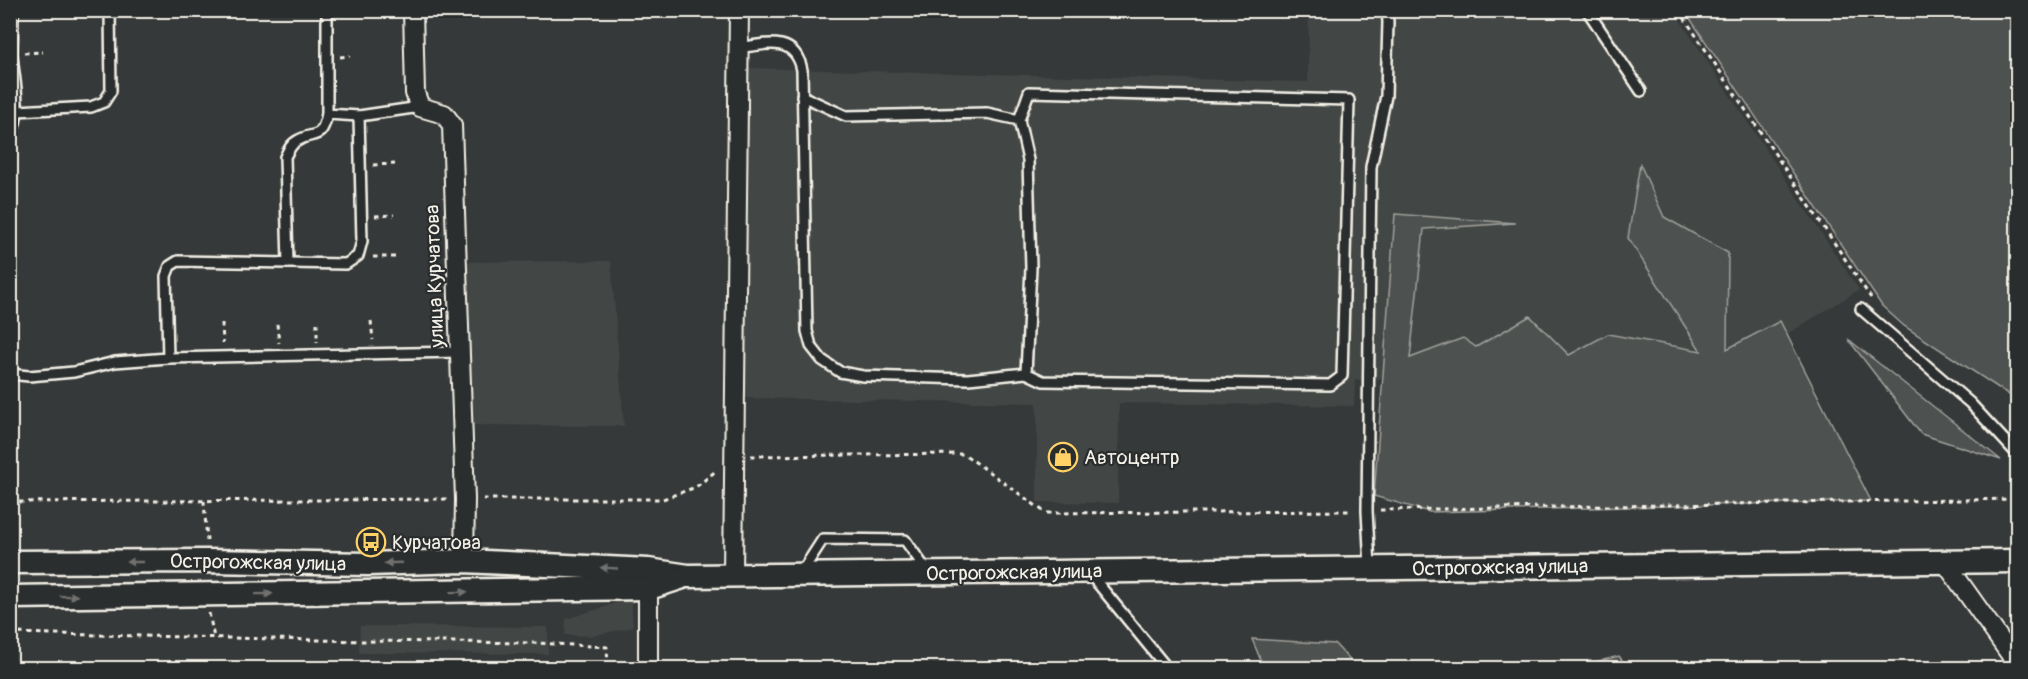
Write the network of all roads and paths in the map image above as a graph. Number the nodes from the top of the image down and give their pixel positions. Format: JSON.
{"nodes":[{"id":1,"x":13,"y":10,"type":"edge"},
{"id":2,"x":110,"y":10,"type":"edge"},
{"id":3,"x":327,"y":10,"type":"edge"},
{"id":4,"x":413,"y":10,"type":"edge"},
{"id":5,"x":739,"y":10,"type":"edge"},
{"id":6,"x":1387,"y":10,"type":"edge"},
{"id":7,"x":1587,"y":10,"type":"edge"},
{"id":8,"x":1679,"y":10,"type":"edge"},
{"id":9,"x":738,"y":48,"type":"junction"},
{"id":10,"x":43,"y":52,"type":"dead end"},
{"id":11,"x":11,"y":53,"type":"edge"},
{"id":12,"x":1641,"y":91,"type":"dead end"},
{"id":13,"x":802,"y":96,"type":"junction"},
{"id":14,"x":420,"y":107,"type":"junction"},
{"id":15,"x":17,"y":111,"type":"junction"},
{"id":16,"x":327,"y":114,"type":"junction"},
{"id":17,"x":359,"y":116,"type":"junction"},
{"id":18,"x":1019,"y":120,"type":"junction"},
{"id":19,"x":10,"y":136,"type":"edge"},
{"id":20,"x":395,"y":164,"type":"dead end"},
{"id":21,"x":360,"y":165,"type":"junction"},
{"id":22,"x":394,"y":215,"type":"dead end"},
{"id":23,"x":362,"y":217,"type":"junction"},
{"id":24,"x":358,"y":256,"type":"junction"},
{"id":25,"x":395,"y":257,"type":"dead end"},
{"id":26,"x":288,"y":263,"type":"junction"},
{"id":27,"x":1861,"y":309,"type":"dead end"},
{"id":28,"x":371,"y":321,"type":"dead end"},
{"id":29,"x":317,"y":322,"type":"dead end"},
{"id":30,"x":222,"y":323,"type":"dead end"},
{"id":31,"x":277,"y":324,"type":"dead end"},
{"id":32,"x":1883,"y":330,"type":"junction"},
{"id":33,"x":459,"y":352,"type":"junction"},
{"id":34,"x":374,"y":354,"type":"junction"},
{"id":35,"x":318,"y":355,"type":"junction"},
{"id":36,"x":280,"y":356,"type":"junction"},
{"id":37,"x":224,"y":357,"type":"junction"},
{"id":38,"x":168,"y":358,"type":"junction"},
{"id":39,"x":1026,"y":372,"type":"junction"},
{"id":40,"x":10,"y":374,"type":"edge"},
{"id":41,"x":2018,"y":455,"type":"edge"},
{"id":42,"x":733,"y":456,"type":"junction"},
{"id":43,"x":465,"y":499,"type":"junction"},
{"id":44,"x":2018,"y":500,"type":"edge"},
{"id":45,"x":10,"y":502,"type":"edge"},
{"id":46,"x":1382,"y":510,"type":"dead end"},
{"id":47,"x":1367,"y":511,"type":"junction"},
{"id":48,"x":464,"y":561,"type":"junction"},
{"id":49,"x":2018,"y":561,"type":"edge"},
{"id":50,"x":10,"y":562,"type":"edge"},
{"id":51,"x":1945,"y":562,"type":"junction"},
{"id":52,"x":1370,"y":568,"type":"junction"},
{"id":53,"x":1088,"y":571,"type":"junction"},
{"id":54,"x":928,"y":573,"type":"junction"},
{"id":55,"x":800,"y":574,"type":"junction"},
{"id":56,"x":733,"y":575,"type":"junction"},
{"id":57,"x":649,"y":579,"type":"junction"},
{"id":58,"x":10,"y":597,"type":"edge"},
{"id":59,"x":10,"y":633,"type":"edge"},
{"id":60,"x":1019,"y":662,"type":"dead end"},
{"id":61,"x":2018,"y":665,"type":"edge"},
{"id":62,"x":608,"y":669,"type":"edge"},
{"id":63,"x":648,"y":669,"type":"edge"},
{"id":64,"x":1021,"y":669,"type":"edge"},
{"id":65,"x":1167,"y":669,"type":"edge"}],
"edges":[{"from":1,"to":11,"type":"lane"},
{"from":2,"to":15,"type":"lane"},
{"from":3,"to":16,"type":"lane"},
{"from":4,"to":14,"type":"street"},
{"from":5,"to":9,"type":"street"},
{"from":6,"to":47,"type":"lane"},
{"from":7,"to":12,"type":"lane"},
{"from":8,"to":32,"type":"path"},
{"from":9,"to":13,"type":"lane"},
{"from":9,"to":42,"type":"street"},
{"from":10,"to":11,"type":"path"},
{"from":11,"to":15,"type":"lane"},
{"from":13,"to":18,"type":"lane"},
{"from":13,"to":39,"type":"lane"},
{"from":14,"to":17,"type":"lane"},
{"from":14,"to":33,"type":"street","name":"улица Курчатова"},
{"from":15,"to":19,"type":"lane"},
{"from":16,"to":17,"type":"lane"},
{"from":16,"to":26,"type":"lane"},
{"from":17,"to":21,"type":"lane"},
{"from":18,"to":39,"type":"lane"},
{"from":18,"to":39,"type":"lane"},
{"from":20,"to":21,"type":"path"},
{"from":21,"to":23,"type":"lane"},
{"from":22,"to":23,"type":"path"},
{"from":23,"to":24,"type":"lane"},
{"from":24,"to":25,"type":"path"},
{"from":24,"to":26,"type":"lane"},
{"from":26,"to":38,"type":"lane"},
{"from":27,"to":32,"type":"lane"},
{"from":28,"to":34,"type":"path"},
{"from":29,"to":35,"type":"path"},
{"from":30,"to":37,"type":"path"},
{"from":31,"to":36,"type":"path"},
{"from":32,"to":41,"type":"lane"},
{"from":33,"to":34,"type":"lane"},
{"from":33,"to":43,"type":"street","name":"улица Курчатова"},
{"from":34,"to":35,"type":"lane"},
{"from":35,"to":36,"type":"lane"},
{"from":36,"to":37,"type":"lane"},
{"from":37,"to":38,"type":"lane"},
{"from":38,"to":40,"type":"lane"},
{"from":42,"to":43,"type":"path"},
{"from":42,"to":47,"type":"path"},
{"from":42,"to":56,"type":"street"},
{"from":43,"to":45,"type":"path"},
{"from":43,"to":48,"type":"street","name":"улица Курчатова"},
{"from":44,"to":46,"type":"path"},
{"from":47,"to":52,"type":"lane"},
{"from":48,"to":50,"type":"street","name":"Острогожская улица","one_way":true},
{"from":57,"to":48,"type":"street","name":"Острогожская улица","one_way":true},
{"from":49,"to":51,"type":"street","name":"Острогожская улица"},
{"from":51,"to":52,"type":"street","name":"Острогожская улица"},
{"from":51,"to":61,"type":"street"},
{"from":52,"to":53,"type":"street","name":"Острогожская улица"},
{"from":53,"to":54,"type":"street","name":"Острогожская улица"},
{"from":53,"to":65,"type":"lane"},
{"from":54,"to":55,"type":"street","name":"Острогожская улица"},
{"from":54,"to":55,"type":"lane"},
{"from":55,"to":56,"type":"street","name":"Острогожская улица"},
{"from":56,"to":57,"type":"street","name":"Острогожская улица"},
{"from":58,"to":57,"type":"street","one_way":true},
{"from":57,"to":63,"type":"street"},
{"from":59,"to":62,"type":"path"},
{"from":60,"to":64,"type":"path"}]}
